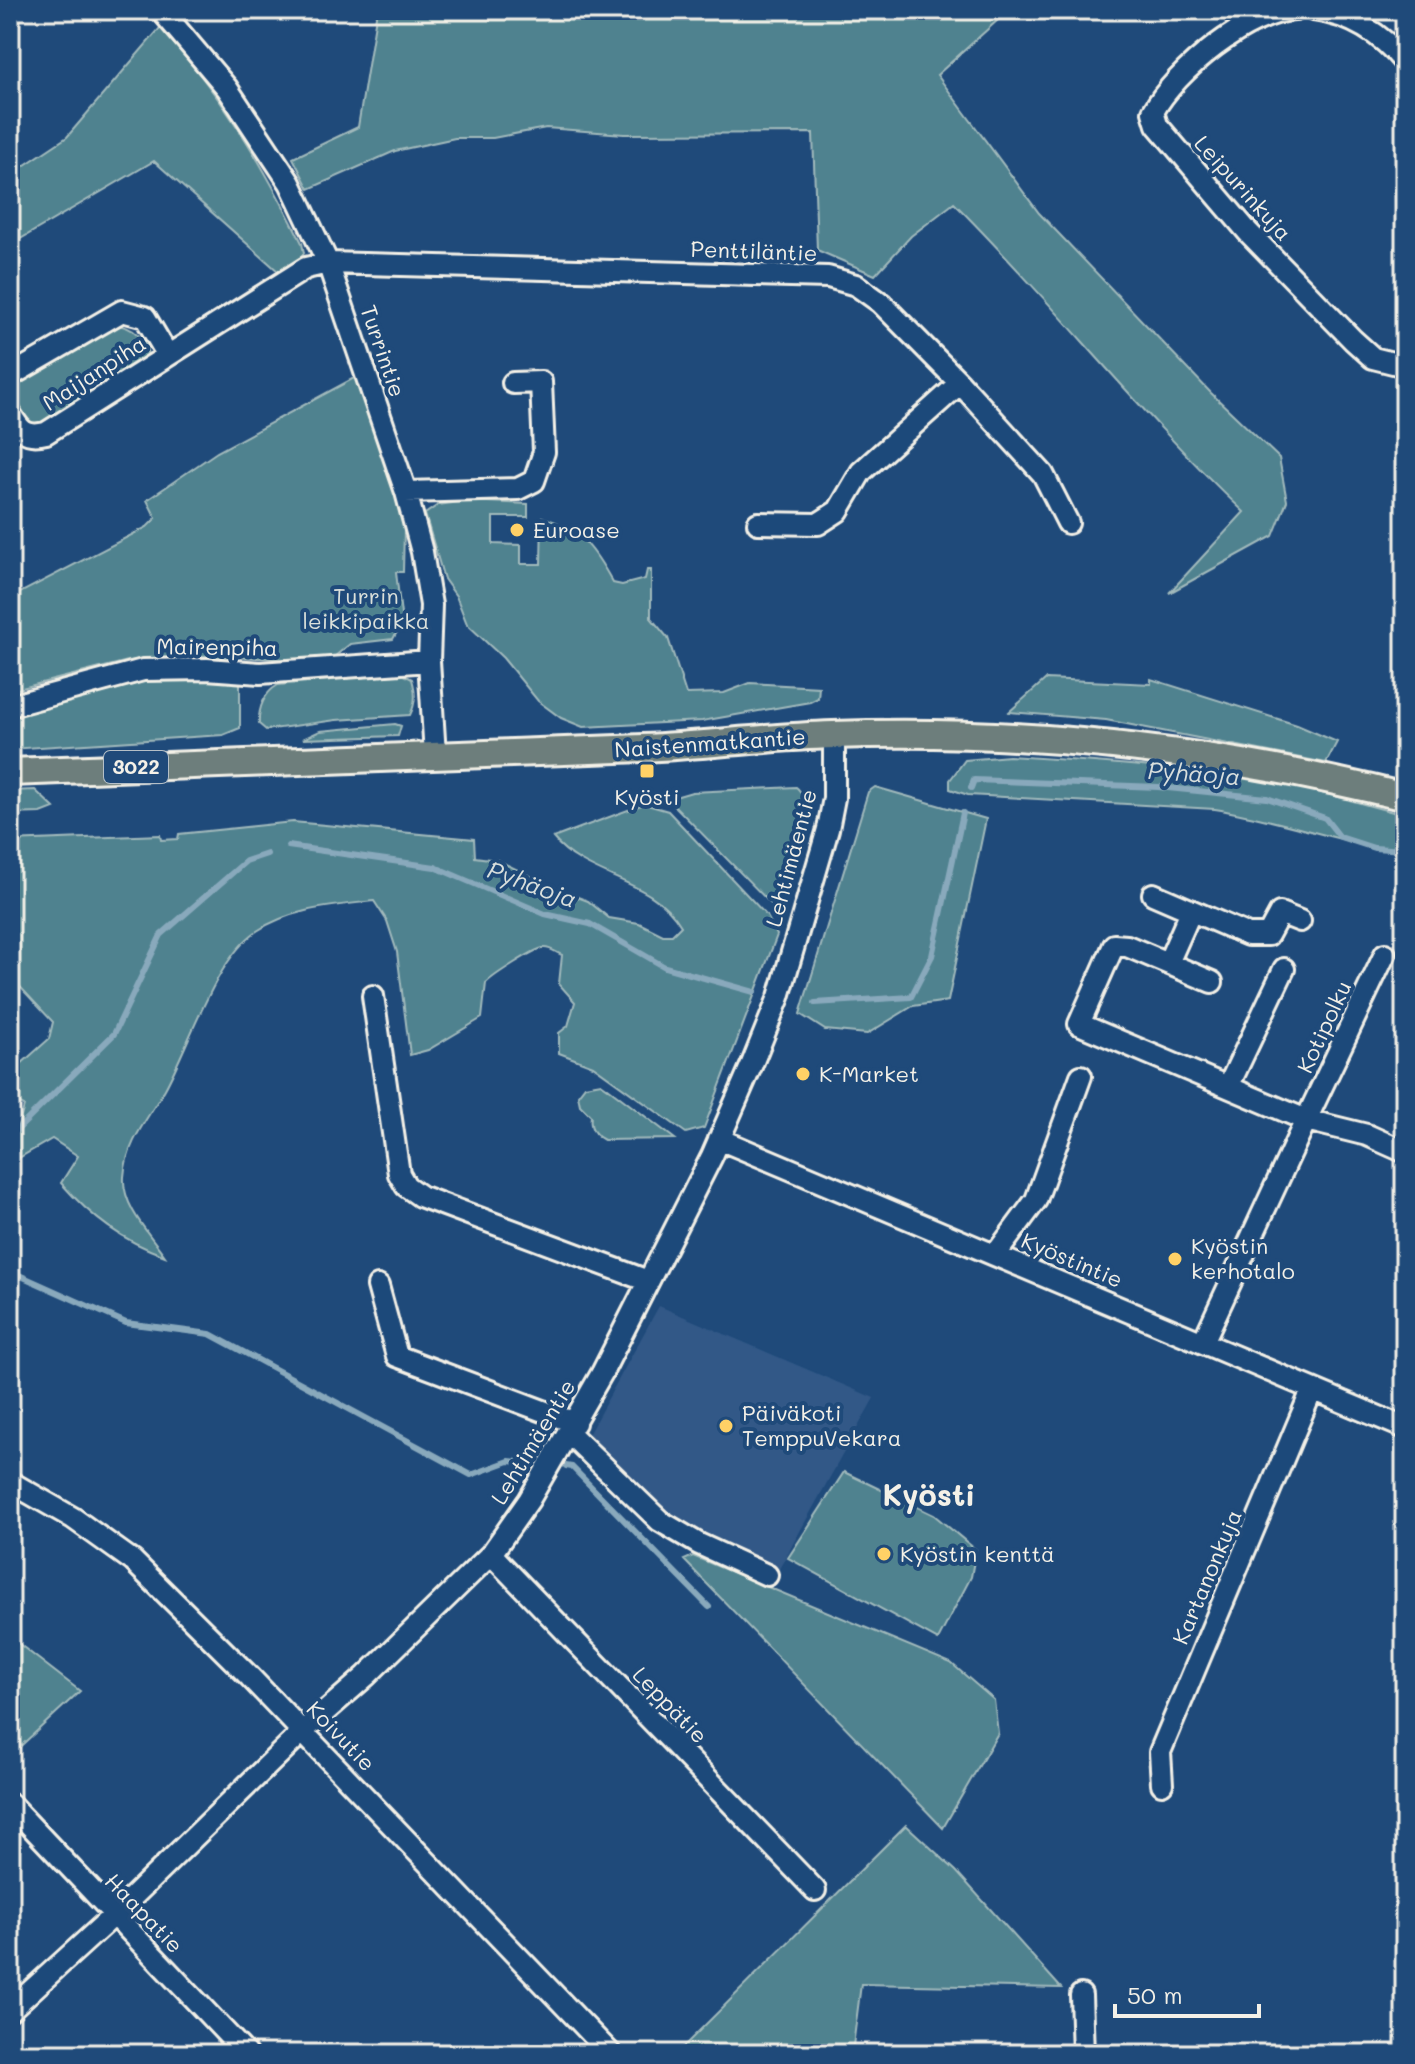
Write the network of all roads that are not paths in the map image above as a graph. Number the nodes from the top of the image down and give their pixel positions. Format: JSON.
{"nodes":[{"id":1,"x":161,"y":10,"type":"edge"},
{"id":2,"x":1295,"y":10,"type":"edge"},
{"id":3,"x":1314,"y":10,"type":"edge"},
{"id":4,"x":1240,"y":17,"type":"edge"},
{"id":5,"x":1405,"y":63,"type":"edge"},
{"id":6,"x":328,"y":263,"type":"junction"},
{"id":7,"x":167,"y":354,"type":"junction"},
{"id":8,"x":1405,"y":366,"type":"edge"},
{"id":9,"x":10,"y":376,"type":"edge"},
{"id":10,"x":513,"y":383,"type":"dead end"},
{"id":11,"x":960,"y":383,"type":"junction"},
{"id":12,"x":10,"y":413,"type":"edge"},
{"id":13,"x":406,"y":492,"type":"junction"},
{"id":14,"x":758,"y":523,"type":"dead end"},
{"id":15,"x":1068,"y":523,"type":"dead end"},
{"id":16,"x":429,"y":661,"type":"junction"},
{"id":17,"x":10,"y":706,"type":"edge"},
{"id":18,"x":834,"y":735,"type":"junction"},
{"id":19,"x":435,"y":755,"type":"junction"},
{"id":20,"x":10,"y":772,"type":"edge"},
{"id":21,"x":1405,"y":797,"type":"edge"},
{"id":22,"x":1153,"y":894,"type":"dead end"},
{"id":23,"x":1191,"y":911,"type":"junction"},
{"id":24,"x":1300,"y":921,"type":"dead end"},
{"id":25,"x":1385,"y":954,"type":"dead end"},
{"id":26,"x":1168,"y":963,"type":"junction"},
{"id":27,"x":1284,"y":969,"type":"dead end"},
{"id":28,"x":1212,"y":982,"type":"dead end"},
{"id":29,"x":373,"y":996,"type":"dead end"},
{"id":30,"x":1081,"y":1076,"type":"dead end"},
{"id":31,"x":1228,"y":1087,"type":"junction"},
{"id":32,"x":1306,"y":1120,"type":"junction"},
{"id":33,"x":719,"y":1139,"type":"junction"},
{"id":34,"x":1405,"y":1152,"type":"edge"},
{"id":35,"x":996,"y":1254,"type":"junction"},
{"id":36,"x":648,"y":1281,"type":"junction"},
{"id":37,"x":378,"y":1286,"type":"dead end"},
{"id":38,"x":1203,"y":1342,"type":"junction"},
{"id":39,"x":1312,"y":1390,"type":"junction"},
{"id":40,"x":572,"y":1428,"type":"junction"},
{"id":41,"x":1405,"y":1428,"type":"edge"},
{"id":42,"x":10,"y":1482,"type":"edge"},
{"id":43,"x":491,"y":1554,"type":"junction"},
{"id":44,"x":767,"y":1575,"type":"dead end"},
{"id":45,"x":303,"y":1731,"type":"junction"},
{"id":46,"x":1162,"y":1784,"type":"dead end"},
{"id":47,"x":10,"y":1804,"type":"edge"},
{"id":48,"x":815,"y":1890,"type":"dead end"},
{"id":49,"x":113,"y":1916,"type":"junction"},
{"id":50,"x":1081,"y":1995,"type":"dead end"},
{"id":51,"x":10,"y":2010,"type":"edge"},
{"id":52,"x":246,"y":2054,"type":"edge"},
{"id":53,"x":611,"y":2054,"type":"edge"},
{"id":54,"x":1083,"y":2054,"type":"edge"}],
"edges":[{"from":1,"to":6,"type":"street","name":"Turrintie"},
{"from":2,"to":4,"type":"street"},
{"from":3,"to":5,"type":"street"},
{"from":4,"to":8,"type":"street","name":"Leipurinkuja"},
{"from":6,"to":7,"type":"street","name":"Maijanpiha"},
{"from":6,"to":11,"type":"street","name":"Penttiläntie"},
{"from":6,"to":13,"type":"street","name":"Turrintie"},
{"from":7,"to":9,"type":"street","name":"Maijanpiha"},
{"from":7,"to":12,"type":"street","name":"Maijanpiha"},
{"from":10,"to":13,"type":"street"},
{"from":11,"to":14,"type":"street"},
{"from":11,"to":15,"type":"street","name":"Penttiläntie"},
{"from":13,"to":16,"type":"street","name":"Turrintie"},
{"from":16,"to":17,"type":"street","name":"Mairenpiha"},
{"from":16,"to":19,"type":"street","name":"Turrintie"},
{"from":18,"to":19,"type":"main road","name":"Naistenmatkantie","number":"3022"},
{"from":18,"to":21,"type":"main road","name":"Naistenmatkantie","number":"3022"},
{"from":18,"to":33,"type":"street","name":"Lehtimäentie"},
{"from":19,"to":20,"type":"main road","name":"Naistenmatkantie","number":"3022"},
{"from":22,"to":23,"type":"street"},
{"from":23,"to":24,"type":"street"},
{"from":23,"to":26,"type":"street"},
{"from":25,"to":32,"type":"street","name":"Kotipolku"},
{"from":26,"to":28,"type":"street"},
{"from":26,"to":31,"type":"street"},
{"from":27,"to":31,"type":"street"},
{"from":29,"to":36,"type":"street"},
{"from":30,"to":35,"type":"street"},
{"from":31,"to":32,"type":"street"},
{"from":32,"to":34,"type":"street"},
{"from":32,"to":38,"type":"street","name":"Kotipolku"},
{"from":33,"to":35,"type":"street","name":"Kyöstintie"},
{"from":33,"to":36,"type":"street","name":"Lehtimäentie"},
{"from":35,"to":38,"type":"street","name":"Kyöstintie"},
{"from":36,"to":40,"type":"street","name":"Lehtimäentie"},
{"from":37,"to":40,"type":"street"},
{"from":38,"to":39,"type":"street","name":"Kyöstintie"},
{"from":39,"to":41,"type":"street","name":"Kyöstintie"},
{"from":39,"to":46,"type":"street","name":"Kartanonkuja"},
{"from":40,"to":43,"type":"street","name":"Lehtimäentie"},
{"from":40,"to":44,"type":"street"},
{"from":42,"to":45,"type":"street","name":"Koivutie"},
{"from":43,"to":45,"type":"street","name":"Lehtimäentie"},
{"from":43,"to":48,"type":"street","name":"Leppätie"},
{"from":45,"to":49,"type":"street","name":"Lehtimäentie"},
{"from":45,"to":53,"type":"street","name":"Koivutie"},
{"from":47,"to":49,"type":"street","name":"Haapatie"},
{"from":49,"to":51,"type":"street","name":"Lehtimäentie"},
{"from":49,"to":52,"type":"street","name":"Haapatie"},
{"from":50,"to":54,"type":"street"}]}
